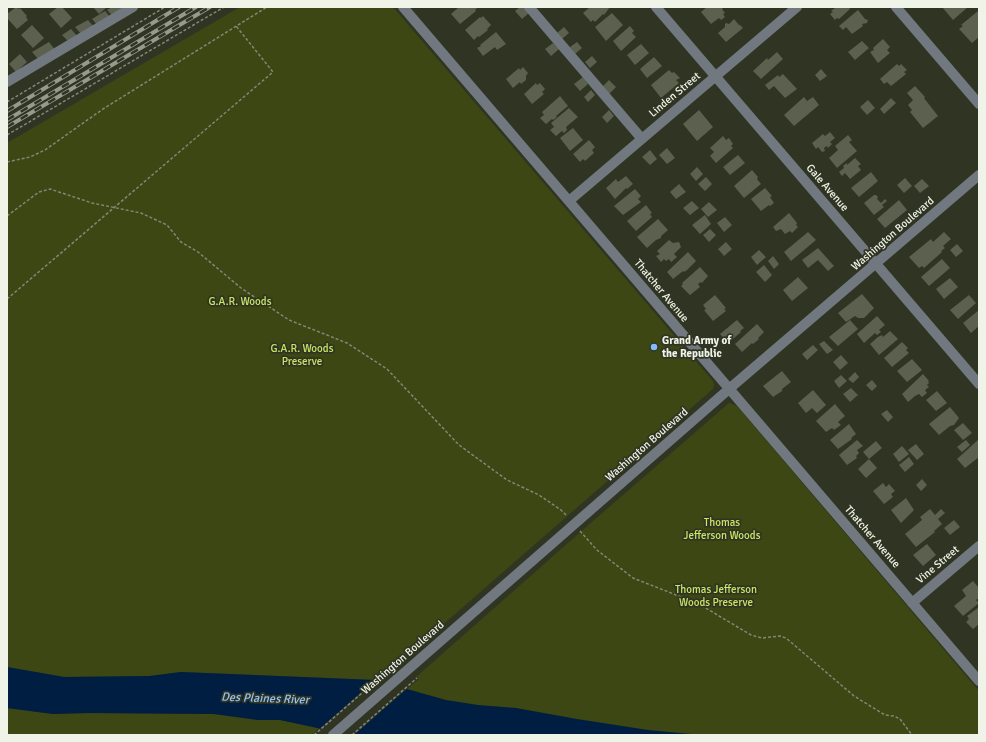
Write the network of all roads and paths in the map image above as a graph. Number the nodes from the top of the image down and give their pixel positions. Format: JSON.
{"nodes":[{"id":1,"x":133,"y":7,"type":"edge"},
{"id":2,"x":165,"y":7,"type":"edge"},
{"id":3,"x":224,"y":7,"type":"edge"},
{"id":4,"x":267,"y":7,"type":"edge"},
{"id":5,"x":403,"y":7,"type":"edge"},
{"id":6,"x":529,"y":7,"type":"edge"},
{"id":7,"x":656,"y":7,"type":"edge"},
{"id":8,"x":797,"y":7,"type":"edge"},
{"id":9,"x":896,"y":7,"type":"edge"},
{"id":10,"x":236,"y":26,"type":"junction"},
{"id":11,"x":716,"y":76,"type":"junction"},
{"id":12,"x":7,"y":82,"type":"edge"},
{"id":13,"x":7,"y":102,"type":"edge"},
{"id":14,"x":979,"y":104,"type":"edge"},
{"id":15,"x":7,"y":135,"type":"edge"},
{"id":16,"x":642,"y":139,"type":"junction"},
{"id":17,"x":7,"y":162,"type":"edge"},
{"id":18,"x":979,"y":176,"type":"edge"},
{"id":19,"x":569,"y":201,"type":"junction"},
{"id":20,"x":114,"y":208,"type":"junction"},
{"id":21,"x":7,"y":216,"type":"edge"},
{"id":22,"x":876,"y":264,"type":"junction"},
{"id":23,"x":7,"y":299,"type":"edge"},
{"id":24,"x":979,"y":384,"type":"edge"},
{"id":25,"x":729,"y":389,"type":"junction"},
{"id":26,"x":567,"y":516,"type":"dead end"},
{"id":27,"x":580,"y":531,"type":"dead end"},
{"id":28,"x":979,"y":546,"type":"edge"},
{"id":29,"x":912,"y":603,"type":"junction"},
{"id":30,"x":386,"y":672,"type":"dead end"},
{"id":31,"x":417,"y":678,"type":"dead end"},
{"id":32,"x":979,"y":681,"type":"edge"},
{"id":33,"x":334,"y":734,"type":"edge"},
{"id":34,"x":314,"y":735,"type":"edge"},
{"id":35,"x":352,"y":735,"type":"edge"},
{"id":36,"x":912,"y":735,"type":"edge"}],
"edges":[{"from":1,"to":12,"type":"street"},
{"from":2,"to":13,"type":"path"},
{"from":3,"to":15,"type":"path"},
{"from":4,"to":10,"type":"path"},
{"from":5,"to":19,"type":"street","name":"Thatcher Avenue"},
{"from":6,"to":16,"type":"street"},
{"from":7,"to":11,"type":"street","name":"Gale Avenue"},
{"from":8,"to":11,"type":"street","name":"Linden Street"},
{"from":9,"to":14,"type":"street"},
{"from":10,"to":17,"type":"path"},
{"from":10,"to":20,"type":"path"},
{"from":11,"to":16,"type":"street","name":"Linden Street"},
{"from":11,"to":22,"type":"street","name":"Gale Avenue"},
{"from":16,"to":19,"type":"street","name":"Linden Street"},
{"from":18,"to":22,"type":"street","name":"Washington Boulevard"},
{"from":19,"to":25,"type":"street","name":"Thatcher Avenue"},
{"from":20,"to":21,"type":"path"},
{"from":20,"to":23,"type":"path"},
{"from":20,"to":26,"type":"path"},
{"from":22,"to":24,"type":"street","name":"Gale Avenue"},
{"from":22,"to":25,"type":"street","name":"Washington Boulevard"},
{"from":25,"to":29,"type":"street","name":"Thatcher Avenue"},
{"from":25,"to":33,"type":"street","name":"Washington Boulevard"},
{"from":27,"to":36,"type":"path"},
{"from":28,"to":29,"type":"street","name":"Vine Street"},
{"from":29,"to":32,"type":"street","name":"Thatcher Avenue"},
{"from":30,"to":34,"type":"path"},
{"from":31,"to":35,"type":"path"}]}
